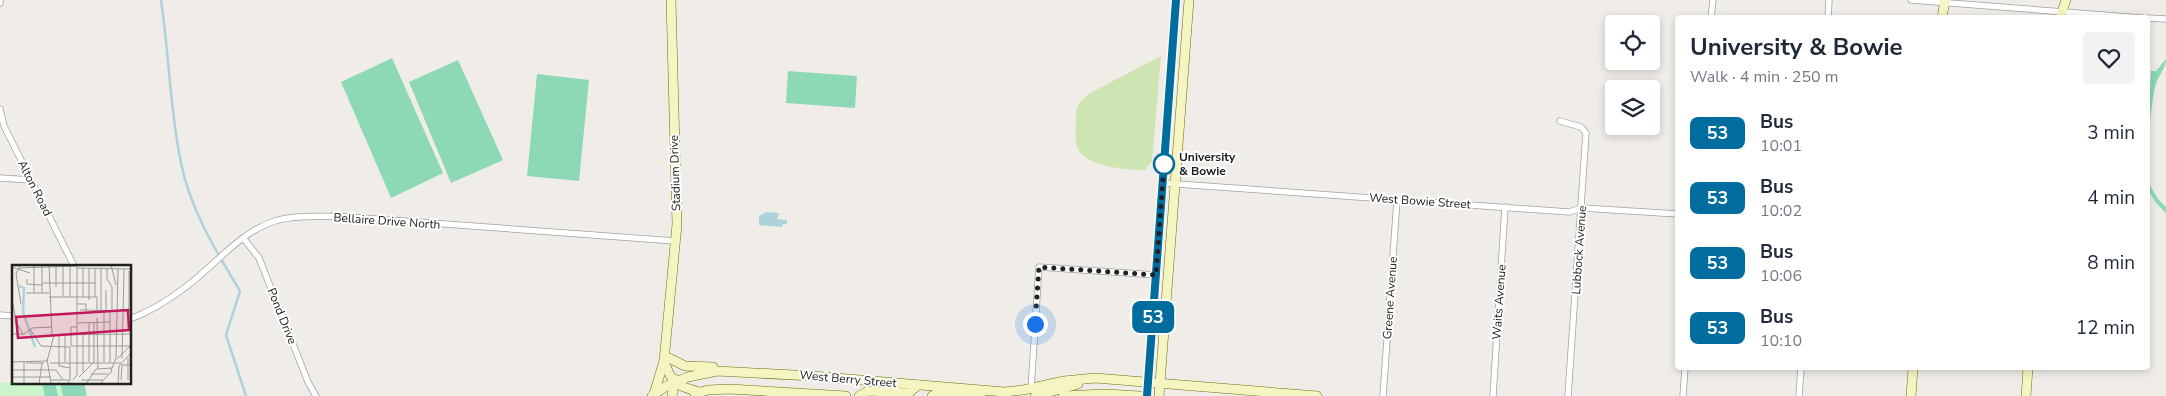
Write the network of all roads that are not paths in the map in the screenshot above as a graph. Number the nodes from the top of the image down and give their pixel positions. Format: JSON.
{"nodes":[{"id":1,"x":671,"y":0,"type":"edge"},
{"id":2,"x":1176,"y":0,"type":"edge"},
{"id":3,"x":1189,"y":0,"type":"edge"},
{"id":4,"x":1712,"y":0,"type":"edge"},
{"id":5,"x":1829,"y":0,"type":"edge"},
{"id":6,"x":1910,"y":0,"type":"edge"},
{"id":7,"x":2066,"y":0,"type":"edge"},
{"id":8,"x":1945,"y":1,"type":"edge"},
{"id":9,"x":2061,"y":14,"type":"edge"},
{"id":10,"x":1711,"y":15,"type":"edge"},
{"id":11,"x":1828,"y":15,"type":"edge"},
{"id":12,"x":1943,"y":15,"type":"edge"},
{"id":13,"x":2081,"y":15,"type":"edge"},
{"id":14,"x":2150,"y":18,"type":"edge"},
{"id":15,"x":2166,"y":19,"type":"edge"},
{"id":16,"x":0,"y":109,"type":"edge"},
{"id":17,"x":1560,"y":121,"type":"dead end"},
{"id":18,"x":0,"y":178,"type":"edge"},
{"id":19,"x":30,"y":180,"type":"junction"},
{"id":20,"x":1163,"y":183,"type":"junction"},
{"id":21,"x":1175,"y":184,"type":"junction"},
{"id":22,"x":1397,"y":200,"type":"junction"},
{"id":23,"x":1505,"y":208,"type":"junction"},
{"id":24,"x":1582,"y":208,"type":"junction"},
{"id":25,"x":1675,"y":214,"type":"edge"},
{"id":26,"x":244,"y":239,"type":"junction"},
{"id":27,"x":675,"y":241,"type":"junction"},
{"id":28,"x":73,"y":265,"type":"edge"},
{"id":29,"x":1156,"y":275,"type":"junction"},
{"id":30,"x":131,"y":319,"type":"edge"},
{"id":31,"x":666,"y":360,"type":"junction"},
{"id":32,"x":1685,"y":370,"type":"edge"},
{"id":33,"x":1801,"y":370,"type":"edge"},
{"id":34,"x":1913,"y":370,"type":"edge"},
{"id":35,"x":2028,"y":370,"type":"edge"},
{"id":36,"x":750,"y":372,"type":"junction"},
{"id":37,"x":675,"y":383,"type":"junction"},
{"id":38,"x":1148,"y":383,"type":"junction"},
{"id":39,"x":1160,"y":384,"type":"junction"},
{"id":40,"x":918,"y":385,"type":"junction"},
{"id":41,"x":993,"y":391,"type":"junction"},
{"id":42,"x":700,"y":392,"type":"junction"},
{"id":43,"x":1032,"y":393,"type":"edge"},
{"id":44,"x":653,"y":395,"type":"edge"},
{"id":45,"x":810,"y":395,"type":"edge"},
{"id":46,"x":316,"y":396,"type":"edge"},
{"id":47,"x":672,"y":396,"type":"edge"},
{"id":48,"x":690,"y":396,"type":"edge"},
{"id":49,"x":846,"y":396,"type":"edge"},
{"id":50,"x":859,"y":396,"type":"edge"},
{"id":51,"x":932,"y":396,"type":"edge"},
{"id":52,"x":1063,"y":396,"type":"edge"},
{"id":53,"x":1140,"y":396,"type":"edge"},
{"id":54,"x":1147,"y":396,"type":"edge"},
{"id":55,"x":1159,"y":396,"type":"edge"},
{"id":56,"x":1317,"y":396,"type":"edge"},
{"id":57,"x":1383,"y":396,"type":"edge"},
{"id":58,"x":1492,"y":396,"type":"edge"},
{"id":59,"x":1568,"y":396,"type":"edge"},
{"id":60,"x":1683,"y":396,"type":"edge"},
{"id":61,"x":1798,"y":396,"type":"edge"},
{"id":62,"x":1911,"y":396,"type":"edge"},
{"id":63,"x":2026,"y":396,"type":"edge"}],
"edges":[{"from":1,"to":27,"type":"main road","name":"Stadium Drive"},
{"from":2,"to":20,"type":"main road"},
{"from":3,"to":21,"type":"main road"},
{"from":4,"to":10,"type":"street"},
{"from":5,"to":11,"type":"street"},
{"from":6,"to":8,"type":"street"},
{"from":7,"to":9,"type":"main road"},
{"from":8,"to":9,"type":"street"},
{"from":8,"to":12,"type":"main road"},
{"from":9,"to":13,"type":"street"},
{"from":14,"to":15,"type":"street"},
{"from":16,"to":19,"type":"street","name":"Alton Road"},
{"from":17,"to":24,"type":"street","name":"Lubbock Avenue"},
{"from":18,"to":19,"type":"street"},
{"from":19,"to":28,"type":"street","name":"Alton Road"},
{"from":20,"to":21,"type":"street","name":"West Bowie Street"},
{"from":20,"to":29,"type":"main road"},
{"from":21,"to":22,"type":"street","name":"West Bowie Street"},
{"from":21,"to":39,"type":"main road"},
{"from":22,"to":23,"type":"street","name":"West Bowie Street"},
{"from":22,"to":57,"type":"street","name":"Greene Avenue"},
{"from":23,"to":24,"type":"street","name":"West Bowie Street"},
{"from":23,"to":58,"type":"street","name":"Waits Avenue"},
{"from":24,"to":25,"type":"street","name":"West Bowie Street"},
{"from":24,"to":59,"type":"street","name":"Lubbock Avenue"},
{"from":26,"to":27,"type":"street","name":"Bellaire Drive North"},
{"from":26,"to":30,"type":"street","name":"Bellaire Drive North"},
{"from":26,"to":46,"type":"street","name":"Pond Drive"},
{"from":27,"to":31,"type":"main road","name":"Stadium Drive"},
{"from":29,"to":38,"type":"main road"},
{"from":29,"to":43,"type":"street"},
{"from":31,"to":36,"type":"main road"},
{"from":31,"to":37,"type":"main road","name":"Stadium Drive"},
{"from":31,"to":44,"type":"main road"},
{"from":32,"to":60,"type":"street"},
{"from":33,"to":61,"type":"street"},
{"from":34,"to":62,"type":"main road"},
{"from":35,"to":63,"type":"main road"},
{"from":36,"to":37,"type":"main road","name":"West Berry Street"},
{"from":36,"to":40,"type":"main road","name":"West Berry Street"},
{"from":37,"to":42,"type":"main road"},
{"from":37,"to":44,"type":"main road","name":"West Berry Street"},
{"from":37,"to":47,"type":"main road"},
{"from":38,"to":39,"type":"main road"},
{"from":38,"to":43,"type":"main road","name":"West Berry Street"},
{"from":38,"to":54,"type":"main road"},
{"from":39,"to":55,"type":"main road"},
{"from":39,"to":56,"type":"main road"},
{"from":40,"to":41,"type":"main road","name":"West Berry Street"},
{"from":40,"to":50,"type":"main road"},
{"from":41,"to":43,"type":"main road","name":"West Berry Street"},
{"from":41,"to":51,"type":"main road"},
{"from":42,"to":45,"type":"main road","name":"West Berry Street"},
{"from":42,"to":48,"type":"main road","name":"West Berry Street"},
{"from":45,"to":49,"type":"main road","name":"West Berry Street"},
{"from":52,"to":53,"type":"main road"}]}
